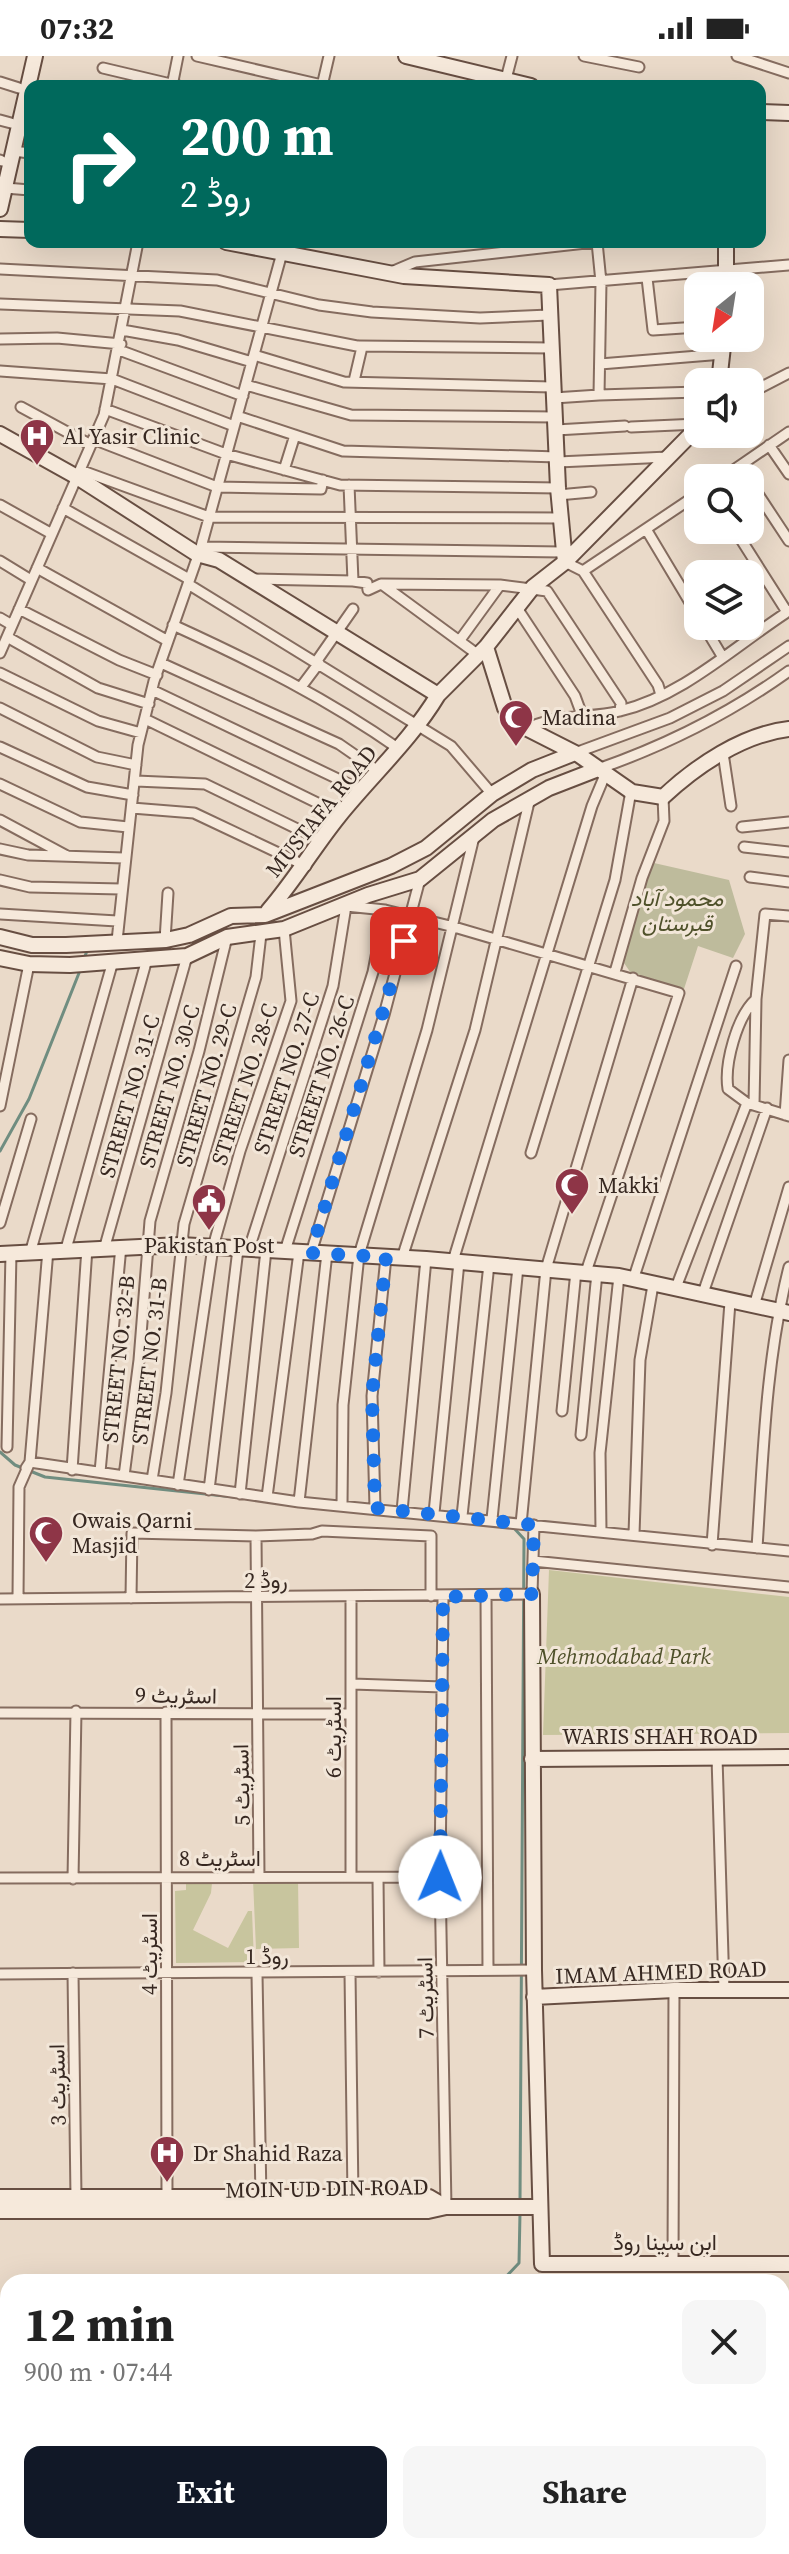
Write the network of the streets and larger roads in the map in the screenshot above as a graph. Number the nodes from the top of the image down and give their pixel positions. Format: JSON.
{"nodes":[{"id":1,"x":27,"y":56,"type":"edge"},
{"id":2,"x":35,"y":56,"type":"edge"},
{"id":3,"x":178,"y":56,"type":"edge"},
{"id":4,"x":197,"y":56,"type":"edge"},
{"id":5,"x":329,"y":56,"type":"edge"},
{"id":6,"x":406,"y":56,"type":"edge"},
{"id":7,"x":512,"y":56,"type":"edge"},
{"id":8,"x":584,"y":56,"type":"edge"},
{"id":9,"x":737,"y":56,"type":"edge"},
{"id":10,"x":639,"y":67,"type":"dead end"},
{"id":11,"x":103,"y":68,"type":"dead end"},
{"id":12,"x":789,"y":73,"type":"edge"},
{"id":13,"x":28,"y":80,"type":"edge"},
{"id":14,"x":154,"y":80,"type":"edge"},
{"id":15,"x":176,"y":80,"type":"edge"},
{"id":16,"x":298,"y":80,"type":"edge"},
{"id":17,"x":324,"y":80,"type":"edge"},
{"id":18,"x":503,"y":80,"type":"edge"},
{"id":19,"x":511,"y":80,"type":"edge"},
{"id":20,"x":0,"y":82,"type":"edge"},
{"id":21,"x":19,"y":88,"type":"junction"},
{"id":22,"x":24,"y":92,"type":"edge"},
{"id":23,"x":766,"y":112,"type":"edge"},
{"id":24,"x":789,"y":113,"type":"edge"},
{"id":25,"x":16,"y":118,"type":"edge"},
{"id":26,"x":24,"y":155,"type":"edge"},
{"id":27,"x":4,"y":161,"type":"edge"},
{"id":28,"x":5,"y":188,"type":"junction"},
{"id":29,"x":24,"y":190,"type":"edge"},
{"id":30,"x":0,"y":209,"type":"edge"},
{"id":31,"x":0,"y":229,"type":"edge"},
{"id":32,"x":24,"y":230,"type":"edge"},
{"id":33,"x":137,"y":248,"type":"edge"},
{"id":34,"x":284,"y":248,"type":"edge"},
{"id":35,"x":288,"y":248,"type":"edge"},
{"id":36,"x":542,"y":248,"type":"edge"},
{"id":37,"x":597,"y":248,"type":"edge"},
{"id":38,"x":726,"y":248,"type":"edge"},
{"id":39,"x":789,"y":265,"type":"edge"},
{"id":40,"x":0,"y":269,"type":"edge"},
{"id":41,"x":726,"y":272,"type":"edge"},
{"id":42,"x":758,"y":272,"type":"edge"},
{"id":43,"x":131,"y":273,"type":"junction"},
{"id":44,"x":389,"y":273,"type":"junction"},
{"id":45,"x":647,"y":278,"type":"junction"},
{"id":46,"x":684,"y":278,"type":"edge"},
{"id":47,"x":601,"y":282,"type":"junction"},
{"id":48,"x":549,"y":285,"type":"junction"},
{"id":49,"x":272,"y":292,"type":"junction"},
{"id":50,"x":0,"y":304,"type":"edge"},
{"id":51,"x":124,"y":308,"type":"junction"},
{"id":52,"x":549,"y":315,"type":"junction"},
{"id":53,"x":263,"y":325,"type":"junction"},
{"id":54,"x":684,"y":328,"type":"edge"},
{"id":55,"x":122,"y":330,"type":"junction"},
{"id":56,"x":0,"y":339,"type":"edge"},
{"id":57,"x":359,"y":346,"type":"junction"},
{"id":58,"x":120,"y":347,"type":"junction"},
{"id":59,"x":551,"y":348,"type":"junction"},
{"id":60,"x":723,"y":354,"type":"joint"},
{"id":61,"x":253,"y":359,"type":"junction"},
{"id":62,"x":600,"y":364,"type":"junction"},
{"id":63,"x":721,"y":368,"type":"edge"},
{"id":64,"x":0,"y":371,"type":"edge"},
{"id":65,"x":789,"y":373,"type":"edge"},
{"id":66,"x":112,"y":379,"type":"junction"},
{"id":67,"x":354,"y":381,"type":"junction"},
{"id":68,"x":246,"y":385,"type":"junction"},
{"id":69,"x":764,"y":386,"type":"edge"},
{"id":70,"x":553,"y":392,"type":"junction"},
{"id":71,"x":684,"y":392,"type":"edge"},
{"id":72,"x":599,"y":395,"type":"junction"},
{"id":73,"x":243,"y":396,"type":"junction"},
{"id":74,"x":21,"y":407,"type":"dead end"},
{"id":75,"x":105,"y":409,"type":"junction"},
{"id":76,"x":236,"y":421,"type":"junction"},
{"id":77,"x":556,"y":424,"type":"junction"},
{"id":78,"x":684,"y":426,"type":"edge"},
{"id":79,"x":789,"y":432,"type":"edge"},
{"id":80,"x":0,"y":434,"type":"edge"},
{"id":81,"x":295,"y":435,"type":"junction"},
{"id":82,"x":684,"y":440,"type":"edge"},
{"id":83,"x":92,"y":442,"type":"junction"},
{"id":84,"x":769,"y":445,"type":"junction"},
{"id":85,"x":226,"y":454,"type":"junction"},
{"id":86,"x":668,"y":457,"type":"junction"},
{"id":87,"x":558,"y":460,"type":"junction"},
{"id":88,"x":743,"y":464,"type":"edge"},
{"id":89,"x":284,"y":470,"type":"junction"},
{"id":90,"x":79,"y":474,"type":"junction"},
{"id":91,"x":789,"y":474,"type":"edge"},
{"id":92,"x":323,"y":480,"type":"junction"},
{"id":93,"x":349,"y":485,"type":"junction"},
{"id":94,"x":217,"y":487,"type":"junction"},
{"id":95,"x":558,"y":491,"type":"junction"},
{"id":96,"x":591,"y":492,"type":"dead end"},
{"id":97,"x":684,"y":503,"type":"edge"},
{"id":98,"x":764,"y":503,"type":"edge"},
{"id":99,"x":0,"y":505,"type":"edge"},
{"id":100,"x":63,"y":508,"type":"junction"},
{"id":101,"x":209,"y":517,"type":"junction"},
{"id":102,"x":351,"y":517,"type":"junction"},
{"id":103,"x":561,"y":518,"type":"junction"},
{"id":104,"x":646,"y":529,"type":"junction"},
{"id":105,"x":52,"y":534,"type":"junction"},
{"id":106,"x":789,"y":541,"type":"edge"},
{"id":107,"x":744,"y":544,"type":"edge"},
{"id":108,"x":352,"y":548,"type":"junction"},
{"id":109,"x":199,"y":550,"type":"junction"},
{"id":110,"x":470,"y":550,"type":"dead end"},
{"id":111,"x":563,"y":557,"type":"junction"},
{"id":112,"x":0,"y":561,"type":"edge"},
{"id":113,"x":37,"y":568,"type":"junction"},
{"id":114,"x":583,"y":571,"type":"junction"},
{"id":115,"x":248,"y":579,"type":"junction"},
{"id":116,"x":31,"y":580,"type":"junction"},
{"id":117,"x":189,"y":581,"type":"junction"},
{"id":118,"x":353,"y":581,"type":"junction"},
{"id":119,"x":381,"y":584,"type":"junction"},
{"id":120,"x":500,"y":585,"type":"junction"},
{"id":121,"x":533,"y":587,"type":"junction"},
{"id":122,"x":684,"y":593,"type":"edge"},
{"id":123,"x":517,"y":608,"type":"junction"},
{"id":124,"x":19,"y":609,"type":"junction"},
{"id":125,"x":353,"y":609,"type":"dead end"},
{"id":126,"x":788,"y":612,"type":"edge"},
{"id":127,"x":0,"y":618,"type":"edge"},
{"id":128,"x":12,"y":625,"type":"junction"},
{"id":129,"x":173,"y":625,"type":"junction"},
{"id":130,"x":335,"y":633,"type":"junction"},
{"id":131,"x":7,"y":637,"type":"junction"},
{"id":132,"x":460,"y":640,"type":"junction"},
{"id":133,"x":712,"y":640,"type":"edge"},
{"id":134,"x":168,"y":641,"type":"junction"},
{"id":135,"x":789,"y":646,"type":"edge"},
{"id":136,"x":481,"y":651,"type":"junction"},
{"id":137,"x":0,"y":653,"type":"edge"},
{"id":138,"x":722,"y":656,"type":"junction"},
{"id":139,"x":318,"y":662,"type":"junction"},
{"id":140,"x":161,"y":663,"type":"junction"},
{"id":141,"x":789,"y":671,"type":"edge"},
{"id":142,"x":0,"y":673,"type":"edge"},
{"id":143,"x":157,"y":675,"type":"junction"},
{"id":144,"x":301,"y":687,"type":"junction"},
{"id":145,"x":152,"y":690,"type":"junction"},
{"id":146,"x":438,"y":695,"type":"junction"},
{"id":147,"x":661,"y":695,"type":"junction"},
{"id":148,"x":149,"y":704,"type":"junction"},
{"id":149,"x":0,"y":708,"type":"edge"},
{"id":150,"x":620,"y":711,"type":"junction"},
{"id":151,"x":582,"y":715,"type":"junction"},
{"id":152,"x":145,"y":719,"type":"junction"},
{"id":153,"x":420,"y":725,"type":"junction"},
{"id":154,"x":785,"y":728,"type":"edge"},
{"id":155,"x":525,"y":730,"type":"junction"},
{"id":156,"x":141,"y":733,"type":"junction"},
{"id":157,"x":0,"y":747,"type":"edge"},
{"id":158,"x":399,"y":749,"type":"junction"},
{"id":159,"x":723,"y":753,"type":"junction"},
{"id":160,"x":577,"y":754,"type":"junction"},
{"id":161,"x":136,"y":765,"type":"junction"},
{"id":162,"x":599,"y":770,"type":"junction"},
{"id":163,"x":378,"y":771,"type":"junction"},
{"id":164,"x":136,"y":781,"type":"junction"},
{"id":165,"x":0,"y":784,"type":"edge"},
{"id":166,"x":361,"y":790,"type":"junction"},
{"id":167,"x":631,"y":791,"type":"junction"},
{"id":168,"x":492,"y":794,"type":"junction"},
{"id":169,"x":133,"y":795,"type":"junction"},
{"id":170,"x":663,"y":797,"type":"junction"},
{"id":171,"x":530,"y":798,"type":"junction"},
{"id":172,"x":731,"y":806,"type":"dead end"},
{"id":173,"x":132,"y":808,"type":"junction"},
{"id":174,"x":340,"y":814,"type":"junction"},
{"id":175,"x":0,"y":820,"type":"edge"},
{"id":176,"x":789,"y":822,"type":"edge"},
{"id":177,"x":128,"y":827,"type":"junction"},
{"id":178,"x":742,"y":827,"type":"dead end"},
{"id":179,"x":475,"y":835,"type":"junction"},
{"id":180,"x":320,"y":840,"type":"junction"},
{"id":181,"x":744,"y":847,"type":"dead end"},
{"id":182,"x":0,"y":849,"type":"edge"},
{"id":183,"x":789,"y":852,"type":"edge"},
{"id":184,"x":68,"y":857,"type":"junction"},
{"id":185,"x":124,"y":858,"type":"junction"},
{"id":186,"x":306,"y":866,"type":"junction"},
{"id":187,"x":750,"y":877,"type":"dead end"},
{"id":188,"x":420,"y":879,"type":"junction"},
{"id":189,"x":0,"y":880,"type":"edge"},
{"id":190,"x":789,"y":882,"type":"edge"},
{"id":191,"x":121,"y":889,"type":"junction"},
{"id":192,"x":168,"y":893,"type":"dead end"},
{"id":193,"x":346,"y":906,"type":"junction"},
{"id":194,"x":385,"y":910,"type":"junction"},
{"id":195,"x":0,"y":914,"type":"edge"},
{"id":196,"x":265,"y":915,"type":"junction"},
{"id":197,"x":411,"y":916,"type":"junction"},
{"id":198,"x":789,"y":916,"type":"edge"},
{"id":199,"x":117,"y":921,"type":"junction"},
{"id":200,"x":454,"y":927,"type":"junction"},
{"id":201,"x":284,"y":929,"type":"junction"},
{"id":202,"x":261,"y":934,"type":"junction"},
{"id":203,"x":0,"y":937,"type":"edge"},
{"id":204,"x":227,"y":937,"type":"junction"},
{"id":205,"x":165,"y":940,"type":"junction"},
{"id":206,"x":497,"y":940,"type":"junction"},
{"id":207,"x":117,"y":941,"type":"junction"},
{"id":208,"x":547,"y":954,"type":"junction"},
{"id":209,"x":187,"y":956,"type":"junction"},
{"id":210,"x":0,"y":958,"type":"edge"},
{"id":211,"x":147,"y":959,"type":"junction"},
{"id":212,"x":113,"y":961,"type":"junction"},
{"id":213,"x":29,"y":964,"type":"junction"},
{"id":214,"x":591,"y":965,"type":"junction"},
{"id":215,"x":736,"y":966,"type":"dead end"},
{"id":216,"x":615,"y":972,"type":"junction"},
{"id":217,"x":633,"y":978,"type":"junction"},
{"id":218,"x":756,"y":999,"type":"junction"},
{"id":219,"x":789,"y":1060,"type":"edge"},
{"id":220,"x":750,"y":1104,"type":"junction"},
{"id":221,"x":0,"y":1106,"type":"edge"},
{"id":222,"x":767,"y":1108,"type":"junction"},
{"id":223,"x":787,"y":1115,"type":"edge"},
{"id":224,"x":31,"y":1119,"type":"dead end"},
{"id":225,"x":531,"y":1153,"type":"dead end"},
{"id":226,"x":789,"y":1187,"type":"edge"},
{"id":227,"x":0,"y":1223,"type":"edge"},
{"id":228,"x":778,"y":1225,"type":"junction"},
{"id":229,"x":789,"y":1229,"type":"edge"},
{"id":230,"x":147,"y":1245,"type":"junction"},
{"id":231,"x":180,"y":1245,"type":"junction"},
{"id":232,"x":105,"y":1246,"type":"junction"},
{"id":233,"x":121,"y":1246,"type":"junction"},
{"id":234,"x":213,"y":1247,"type":"junction"},
{"id":235,"x":87,"y":1248,"type":"junction"},
{"id":236,"x":66,"y":1249,"type":"junction"},
{"id":237,"x":244,"y":1249,"type":"junction"},
{"id":238,"x":31,"y":1250,"type":"junction"},
{"id":239,"x":48,"y":1250,"type":"junction"},
{"id":240,"x":266,"y":1250,"type":"junction"},
{"id":241,"x":298,"y":1252,"type":"junction"},
{"id":242,"x":327,"y":1253,"type":"junction"},
{"id":243,"x":6,"y":1254,"type":"edge"},
{"id":244,"x":359,"y":1255,"type":"junction"},
{"id":245,"x":386,"y":1257,"type":"junction"},
{"id":246,"x":402,"y":1258,"type":"junction"},
{"id":247,"x":426,"y":1259,"type":"junction"},
{"id":248,"x":456,"y":1262,"type":"junction"},
{"id":249,"x":489,"y":1264,"type":"junction"},
{"id":250,"x":518,"y":1267,"type":"junction"},
{"id":251,"x":789,"y":1267,"type":"edge"},
{"id":252,"x":546,"y":1269,"type":"junction"},
{"id":253,"x":586,"y":1272,"type":"junction"},
{"id":254,"x":626,"y":1278,"type":"junction"},
{"id":255,"x":653,"y":1285,"type":"junction"},
{"id":256,"x":675,"y":1291,"type":"junction"},
{"id":257,"x":702,"y":1296,"type":"junction"},
{"id":258,"x":730,"y":1302,"type":"junction"},
{"id":259,"x":754,"y":1306,"type":"junction"},
{"id":260,"x":784,"y":1312,"type":"edge"},
{"id":261,"x":562,"y":1411,"type":"dead end"},
{"id":262,"x":581,"y":1435,"type":"dead end"},
{"id":263,"x":7,"y":1447,"type":"dead end"},
{"id":264,"x":28,"y":1465,"type":"junction"},
{"id":265,"x":72,"y":1470,"type":"junction"},
{"id":266,"x":100,"y":1472,"type":"junction"},
{"id":267,"x":124,"y":1476,"type":"junction"},
{"id":268,"x":152,"y":1480,"type":"junction"},
{"id":269,"x":178,"y":1485,"type":"junction"},
{"id":270,"x":209,"y":1490,"type":"junction"},
{"id":271,"x":240,"y":1494,"type":"junction"},
{"id":272,"x":267,"y":1497,"type":"junction"},
{"id":273,"x":299,"y":1502,"type":"junction"},
{"id":274,"x":342,"y":1505,"type":"junction"},
{"id":275,"x":375,"y":1508,"type":"junction"},
{"id":276,"x":402,"y":1511,"type":"junction"},
{"id":277,"x":434,"y":1513,"type":"junction"},
{"id":278,"x":462,"y":1516,"type":"junction"},
{"id":279,"x":492,"y":1519,"type":"junction"},
{"id":280,"x":521,"y":1524,"type":"junction"},
{"id":281,"x":534,"y":1525,"type":"junction"},
{"id":282,"x":601,"y":1530,"type":"junction"},
{"id":283,"x":634,"y":1534,"type":"junction"},
{"id":284,"x":256,"y":1536,"type":"junction"},
{"id":285,"x":712,"y":1545,"type":"junction"},
{"id":286,"x":757,"y":1548,"type":"junction"},
{"id":287,"x":789,"y":1551,"type":"edge"},
{"id":288,"x":533,"y":1561,"type":"junction"},
{"id":289,"x":789,"y":1587,"type":"edge"},
{"id":290,"x":489,"y":1594,"type":"junction"},
{"id":291,"x":528,"y":1594,"type":"junction"},
{"id":292,"x":431,"y":1596,"type":"junction"},
{"id":293,"x":443,"y":1597,"type":"junction"},
{"id":294,"x":18,"y":1598,"type":"junction"},
{"id":295,"x":131,"y":1598,"type":"junction"},
{"id":296,"x":255,"y":1598,"type":"junction"},
{"id":297,"x":351,"y":1598,"type":"junction"},
{"id":298,"x":0,"y":1599,"type":"edge"},
{"id":299,"x":352,"y":1684,"type":"junction"},
{"id":300,"x":443,"y":1687,"type":"junction"},
{"id":301,"x":76,"y":1711,"type":"junction"},
{"id":302,"x":166,"y":1712,"type":"junction"},
{"id":303,"x":0,"y":1713,"type":"edge"},
{"id":304,"x":351,"y":1714,"type":"junction"},
{"id":305,"x":258,"y":1715,"type":"junction"},
{"id":306,"x":717,"y":1757,"type":"junction"},
{"id":307,"x":789,"y":1757,"type":"edge"},
{"id":308,"x":532,"y":1759,"type":"junction"},
{"id":309,"x":167,"y":1876,"type":"junction"},
{"id":310,"x":259,"y":1876,"type":"junction"},
{"id":311,"x":351,"y":1876,"type":"junction"},
{"id":312,"x":440,"y":1877,"type":"junction"},
{"id":313,"x":0,"y":1878,"type":"edge"},
{"id":314,"x":378,"y":1878,"type":"junction"},
{"id":315,"x":73,"y":1879,"type":"junction"},
{"id":316,"x":488,"y":1970,"type":"junction"},
{"id":317,"x":529,"y":1970,"type":"junction"},
{"id":318,"x":443,"y":1971,"type":"junction"},
{"id":319,"x":379,"y":1972,"type":"junction"},
{"id":320,"x":73,"y":1973,"type":"junction"},
{"id":321,"x":350,"y":1973,"type":"junction"},
{"id":322,"x":0,"y":1974,"type":"edge"},
{"id":323,"x":257,"y":1974,"type":"junction"},
{"id":324,"x":167,"y":1975,"type":"junction"},
{"id":325,"x":674,"y":1990,"type":"junction"},
{"id":326,"x":724,"y":1990,"type":"junction"},
{"id":327,"x":789,"y":1990,"type":"edge"},
{"id":328,"x":534,"y":1997,"type":"junction"},
{"id":329,"x":167,"y":2196,"type":"junction"},
{"id":330,"x":0,"y":2197,"type":"edge"},
{"id":331,"x":76,"y":2197,"type":"junction"},
{"id":332,"x":353,"y":2197,"type":"junction"},
{"id":333,"x":262,"y":2203,"type":"junction"},
{"id":334,"x":119,"y":2204,"type":"junction"},
{"id":335,"x":531,"y":2206,"type":"junction"},
{"id":336,"x":446,"y":2207,"type":"junction"},
{"id":337,"x":0,"y":2211,"type":"edge"},
{"id":338,"x":673,"y":2264,"type":"junction"},
{"id":339,"x":789,"y":2264,"type":"edge"}],
"edges":[{"from":1,"to":21,"type":"street"},
{"from":2,"to":13,"type":"street"},
{"from":3,"to":15,"type":"street"},
{"from":4,"to":16,"type":"street"},
{"from":5,"to":17,"type":"street"},
{"from":6,"to":18,"type":"street"},
{"from":7,"to":19,"type":"street"},
{"from":8,"to":10,"type":"street"},
{"from":9,"to":12,"type":"street"},
{"from":11,"to":14,"type":"street"},
{"from":20,"to":21,"type":"street"},
{"from":21,"to":25,"type":"street"},
{"from":22,"to":25,"type":"street"},
{"from":23,"to":24,"type":"street"},
{"from":25,"to":27,"type":"street"},
{"from":26,"to":27,"type":"street"},
{"from":27,"to":28,"type":"street"},
{"from":28,"to":29,"type":"street"},
{"from":28,"to":30,"type":"street"},
{"from":31,"to":32,"type":"street"},
{"from":33,"to":43,"type":"street"},
{"from":34,"to":49,"type":"street"},
{"from":35,"to":44,"type":"street"},
{"from":36,"to":44,"type":"street"},
{"from":37,"to":47,"type":"street"},
{"from":38,"to":41,"type":"street"},
{"from":39,"to":42,"type":"street"},
{"from":40,"to":43,"type":"street"},
{"from":43,"to":49,"type":"street"},
{"from":43,"to":51,"type":"street"},
{"from":44,"to":48,"type":"street"},
{"from":45,"to":46,"type":"street"},
{"from":45,"to":47,"type":"street"},
{"from":45,"to":54,"type":"street"},
{"from":47,"to":48,"type":"street"},
{"from":47,"to":62,"type":"street"},
{"from":48,"to":52,"type":"street"},
{"from":49,"to":52,"type":"street"},
{"from":49,"to":53,"type":"street"},
{"from":50,"to":51,"type":"street"},
{"from":51,"to":53,"type":"street"},
{"from":51,"to":55,"type":"street"},
{"from":52,"to":59,"type":"street"},
{"from":53,"to":57,"type":"street"},
{"from":53,"to":61,"type":"street"},
{"from":55,"to":58,"type":"street"},
{"from":55,"to":61,"type":"street"},
{"from":56,"to":58,"type":"street"},
{"from":57,"to":59,"type":"street"},
{"from":57,"to":67,"type":"street"},
{"from":58,"to":66,"type":"street"},
{"from":58,"to":73,"type":"street"},
{"from":59,"to":70,"type":"street"},
{"from":60,"to":62,"type":"street"},
{"from":60,"to":63,"type":"street"},
{"from":61,"to":67,"type":"street"},
{"from":61,"to":68,"type":"street"},
{"from":62,"to":72,"type":"street"},
{"from":64,"to":66,"type":"street"},
{"from":65,"to":69,"type":"street"},
{"from":66,"to":75,"type":"street"},
{"from":66,"to":76,"type":"street"},
{"from":67,"to":70,"type":"street"},
{"from":68,"to":73,"type":"street"},
{"from":68,"to":77,"type":"street"},
{"from":70,"to":72,"type":"street"},
{"from":70,"to":77,"type":"street"},
{"from":71,"to":72,"type":"street"},
{"from":73,"to":76,"type":"street"},
{"from":74,"to":83,"type":"street"},
{"from":75,"to":83,"type":"street"},
{"from":75,"to":85,"type":"street"},
{"from":76,"to":81,"type":"street"},
{"from":76,"to":85,"type":"street"},
{"from":77,"to":78,"type":"street"},
{"from":77,"to":87,"type":"street"},
{"from":79,"to":84,"type":"street"},
{"from":80,"to":90,"type":"street"},
{"from":81,"to":87,"type":"street"},
{"from":81,"to":89,"type":"street"},
{"from":82,"to":86,"type":"street","name":"MUSTAFA ROAD"},
{"from":83,"to":90,"type":"street"},
{"from":83,"to":94,"type":"street"},
{"from":84,"to":88,"type":"street"},
{"from":84,"to":91,"type":"street"},
{"from":85,"to":89,"type":"street"},
{"from":85,"to":94,"type":"street"},
{"from":86,"to":87,"type":"street"},
{"from":86,"to":111,"type":"street","name":"MUSTAFA ROAD"},
{"from":87,"to":95,"type":"street"},
{"from":89,"to":92,"type":"street"},
{"from":90,"to":100,"type":"street"},
{"from":90,"to":101,"type":"street"},
{"from":90,"to":109,"type":"street"},
{"from":92,"to":93,"type":"street"},
{"from":92,"to":94,"type":"street"},
{"from":93,"to":95,"type":"street"},
{"from":93,"to":102,"type":"street"},
{"from":94,"to":101,"type":"street"},
{"from":95,"to":96,"type":"street"},
{"from":95,"to":103,"type":"street"},
{"from":97,"to":104,"type":"street"},
{"from":98,"to":106,"type":"street"},
{"from":99,"to":105,"type":"street"},
{"from":100,"to":105,"type":"street"},
{"from":100,"to":117,"type":"street"},
{"from":101,"to":102,"type":"street"},
{"from":101,"to":109,"type":"street"},
{"from":102,"to":103,"type":"street"},
{"from":102,"to":108,"type":"street"},
{"from":103,"to":111,"type":"street"},
{"from":104,"to":114,"type":"street"},
{"from":104,"to":122,"type":"street"},
{"from":105,"to":113,"type":"street"},
{"from":107,"to":126,"type":"street"},
{"from":108,"to":109,"type":"street"},
{"from":108,"to":111,"type":"street"},
{"from":108,"to":118,"type":"street"},
{"from":109,"to":115,"type":"street"},
{"from":109,"to":117,"type":"street"},
{"from":110,"to":111,"type":"street"},
{"from":111,"to":114,"type":"street"},
{"from":111,"to":121,"type":"street","name":"MUSTAFA ROAD"},
{"from":112,"to":116,"type":"street"},
{"from":113,"to":116,"type":"street"},
{"from":113,"to":134,"type":"street"},
{"from":114,"to":147,"type":"street"},
{"from":115,"to":118,"type":"street"},
{"from":115,"to":130,"type":"street"},
{"from":116,"to":124,"type":"street"},
{"from":117,"to":129,"type":"street"},
{"from":117,"to":139,"type":"street"},
{"from":118,"to":119,"type":"street"},
{"from":119,"to":120,"type":"street"},
{"from":119,"to":132,"type":"street"},
{"from":120,"to":121,"type":"street"},
{"from":120,"to":132,"type":"street"},
{"from":121,"to":123,"type":"street","name":"MUSTAFA ROAD"},
{"from":121,"to":150,"type":"street"},
{"from":123,"to":136,"type":"street","name":"MUSTAFA ROAD"},
{"from":123,"to":151,"type":"street"},
{"from":124,"to":128,"type":"street"},
{"from":124,"to":143,"type":"street"},
{"from":125,"to":130,"type":"street"},
{"from":126,"to":138,"type":"street"},
{"from":127,"to":128,"type":"street"},
{"from":128,"to":131,"type":"street"},
{"from":129,"to":134,"type":"street"},
{"from":129,"to":144,"type":"street"},
{"from":130,"to":139,"type":"street"},
{"from":130,"to":146,"type":"street"},
{"from":131,"to":137,"type":"street"},
{"from":131,"to":148,"type":"street"},
{"from":132,"to":136,"type":"street"},
{"from":133,"to":138,"type":"street"},
{"from":134,"to":140,"type":"street"},
{"from":135,"to":160,"type":"street"},
{"from":136,"to":146,"type":"street","name":"MUSTAFA ROAD"},
{"from":136,"to":155,"type":"street"},
{"from":138,"to":147,"type":"street"},
{"from":139,"to":144,"type":"street"},
{"from":139,"to":153,"type":"street"},
{"from":140,"to":143,"type":"street"},
{"from":140,"to":163,"type":"street"},
{"from":141,"to":162,"type":"street"},
{"from":142,"to":156,"type":"street"},
{"from":143,"to":145,"type":"street"},
{"from":144,"to":158,"type":"street"},
{"from":145,"to":148,"type":"street"},
{"from":145,"to":166,"type":"street"},
{"from":146,"to":153,"type":"street","name":"MUSTAFA ROAD"},
{"from":147,"to":150,"type":"street"},
{"from":148,"to":152,"type":"street"},
{"from":149,"to":161,"type":"street"},
{"from":150,"to":151,"type":"street"},
{"from":151,"to":155,"type":"street"},
{"from":152,"to":156,"type":"street"},
{"from":152,"to":174,"type":"street"},
{"from":153,"to":158,"type":"street","name":"MUSTAFA ROAD"},
{"from":153,"to":168,"type":"street"},
{"from":154,"to":159,"type":"street"},
{"from":155,"to":160,"type":"street"},
{"from":156,"to":161,"type":"street"},
{"from":157,"to":169,"type":"street"},
{"from":158,"to":163,"type":"street","name":"MUSTAFA ROAD"},
{"from":159,"to":170,"type":"street"},
{"from":159,"to":172,"type":"street"},
{"from":160,"to":162,"type":"street"},
{"from":160,"to":168,"type":"street"},
{"from":161,"to":164,"type":"street"},
{"from":162,"to":167,"type":"street"},
{"from":162,"to":171,"type":"street"},
{"from":162,"to":208,"type":"street"},
{"from":163,"to":166,"type":"street","name":"MUSTAFA ROAD"},
{"from":164,"to":169,"type":"street"},
{"from":164,"to":180,"type":"street"},
{"from":165,"to":177,"type":"street"},
{"from":166,"to":174,"type":"street","name":"MUSTAFA ROAD"},
{"from":167,"to":170,"type":"street"},
{"from":167,"to":214,"type":"street"},
{"from":168,"to":196,"type":"street"},
{"from":169,"to":173,"type":"street"},
{"from":170,"to":216,"type":"street"},
{"from":171,"to":179,"type":"street"},
{"from":171,"to":206,"type":"street"},
{"from":173,"to":177,"type":"street"},
{"from":173,"to":186,"type":"street"},
{"from":174,"to":180,"type":"street","name":"MUSTAFA ROAD"},
{"from":175,"to":184,"type":"street"},
{"from":176,"to":178,"type":"street"},
{"from":177,"to":185,"type":"street"},
{"from":179,"to":188,"type":"street"},
{"from":179,"to":200,"type":"street"},
{"from":180,"to":186,"type":"street","name":"MUSTAFA ROAD"},
{"from":181,"to":183,"type":"street"},
{"from":182,"to":184,"type":"street"},
{"from":184,"to":185,"type":"street"},
{"from":185,"to":191,"type":"street"},
{"from":186,"to":196,"type":"street","name":"MUSTAFA ROAD"},
{"from":187,"to":190,"type":"street"},
{"from":188,"to":193,"type":"street"},
{"from":188,"to":197,"type":"street"},
{"from":189,"to":191,"type":"street"},
{"from":191,"to":199,"type":"street"},
{"from":192,"to":205,"type":"street"},
{"from":193,"to":194,"type":"street"},
{"from":193,"to":201,"type":"street"},
{"from":193,"to":237,"type":"street","name":"STREET NO. 27-C"},
{"from":194,"to":197,"type":"street"},
{"from":194,"to":241,"type":"street","name":"STREET NO. 26-C"},
{"from":195,"to":199,"type":"street"},
{"from":196,"to":205,"type":"street"},
{"from":197,"to":200,"type":"street"},
{"from":197,"to":241,"type":"street"},
{"from":198,"to":218,"type":"street"},
{"from":199,"to":207,"type":"street"},
{"from":200,"to":206,"type":"street"},
{"from":200,"to":244,"type":"street"},
{"from":201,"to":202,"type":"street"},
{"from":201,"to":234,"type":"street","name":"STREET NO. 28-C"},
{"from":202,"to":204,"type":"street"},
{"from":202,"to":231,"type":"street","name":"STREET NO. 29-C"},
{"from":203,"to":207,"type":"street"},
{"from":204,"to":209,"type":"street"},
{"from":204,"to":230,"type":"street","name":"STREET NO. 30-C"},
{"from":205,"to":207,"type":"street"},
{"from":206,"to":208,"type":"street"},
{"from":206,"to":246,"type":"street"},
{"from":208,"to":214,"type":"street"},
{"from":208,"to":248,"type":"street"},
{"from":209,"to":211,"type":"street"},
{"from":209,"to":232,"type":"street","name":"STREET NO. 31-C"},
{"from":210,"to":213,"type":"street"},
{"from":211,"to":212,"type":"street"},
{"from":211,"to":236,"type":"street"},
{"from":212,"to":213,"type":"street"},
{"from":212,"to":238,"type":"street"},
{"from":213,"to":221,"type":"street"},
{"from":214,"to":216,"type":"street"},
{"from":214,"to":225,"type":"street"},
{"from":215,"to":254,"type":"street"},
{"from":216,"to":217,"type":"street"},
{"from":217,"to":252,"type":"street"},
{"from":217,"to":253,"type":"street"},
{"from":218,"to":220,"type":"street"},
{"from":218,"to":220,"type":"street"},
{"from":219,"to":223,"type":"street"},
{"from":220,"to":222,"type":"street"},
{"from":220,"to":256,"type":"street"},
{"from":222,"to":223,"type":"street"},
{"from":222,"to":257,"type":"street"},
{"from":224,"to":227,"type":"street"},
{"from":226,"to":228,"type":"street"},
{"from":228,"to":229,"type":"street"},
{"from":228,"to":259,"type":"street"},
{"from":230,"to":231,"type":"street"},
{"from":230,"to":233,"type":"street"},
{"from":230,"to":267,"type":"street","name":"STREET NO. 32-B"},
{"from":231,"to":234,"type":"street"},
{"from":231,"to":268,"type":"street","name":"STREET NO. 31-B"},
{"from":232,"to":233,"type":"street"},
{"from":232,"to":235,"type":"street"},
{"from":233,"to":266,"type":"street"},
{"from":234,"to":237,"type":"street"},
{"from":234,"to":269,"type":"street","name":"STREET NO. 28-C"},
{"from":235,"to":236,"type":"street"},
{"from":235,"to":265,"type":"street"},
{"from":236,"to":239,"type":"street"},
{"from":237,"to":240,"type":"street"},
{"from":237,"to":270,"type":"street","name":"STREET NO. 27-C"},
{"from":238,"to":239,"type":"street"},
{"from":238,"to":243,"type":"street"},
{"from":239,"to":264,"type":"street"},
{"from":240,"to":241,"type":"street"},
{"from":240,"to":271,"type":"street"},
{"from":241,"to":242,"type":"street"},
{"from":241,"to":272,"type":"street"},
{"from":242,"to":244,"type":"street"},
{"from":242,"to":273,"type":"street"},
{"from":243,"to":263,"type":"street"},
{"from":244,"to":245,"type":"street"},
{"from":244,"to":274,"type":"street"},
{"from":245,"to":246,"type":"street"},
{"from":245,"to":275,"type":"street"},
{"from":246,"to":247,"type":"street"},
{"from":247,"to":248,"type":"street"},
{"from":247,"to":276,"type":"street"},
{"from":248,"to":249,"type":"street"},
{"from":248,"to":277,"type":"street"},
{"from":249,"to":250,"type":"street"},
{"from":249,"to":278,"type":"street"},
{"from":250,"to":252,"type":"street"},
{"from":250,"to":279,"type":"street"},
{"from":251,"to":260,"type":"street"},
{"from":252,"to":253,"type":"street"},
{"from":252,"to":280,"type":"street"},
{"from":253,"to":254,"type":"street"},
{"from":253,"to":261,"type":"street"},
{"from":253,"to":262,"type":"street"},
{"from":254,"to":255,"type":"street"},
{"from":254,"to":282,"type":"street"},
{"from":255,"to":256,"type":"street"},
{"from":255,"to":283,"type":"street"},
{"from":256,"to":257,"type":"street"},
{"from":257,"to":258,"type":"street"},
{"from":258,"to":259,"type":"street"},
{"from":258,"to":285,"type":"street"},
{"from":259,"to":260,"type":"street"},
{"from":260,"to":286,"type":"street"},
{"from":264,"to":265,"type":"street"},
{"from":264,"to":294,"type":"street"},
{"from":265,"to":266,"type":"street"},
{"from":266,"to":267,"type":"street"},
{"from":267,"to":268,"type":"street"},
{"from":268,"to":269,"type":"street"},
{"from":269,"to":270,"type":"street"},
{"from":270,"to":271,"type":"street"},
{"from":271,"to":272,"type":"street"},
{"from":272,"to":273,"type":"street"},
{"from":273,"to":274,"type":"street"},
{"from":274,"to":275,"type":"street"},
{"from":275,"to":276,"type":"street"},
{"from":276,"to":277,"type":"street"},
{"from":277,"to":278,"type":"street"},
{"from":278,"to":279,"type":"street"},
{"from":279,"to":280,"type":"street"},
{"from":280,"to":281,"type":"street"},
{"from":281,"to":282,"type":"street"},
{"from":281,"to":288,"type":"street"},
{"from":282,"to":283,"type":"street"},
{"from":283,"to":285,"type":"street"},
{"from":284,"to":292,"type":"street"},
{"from":284,"to":295,"type":"street"},
{"from":284,"to":296,"type":"street","name":"اسٹریٹ 5"},
{"from":285,"to":286,"type":"street"},
{"from":286,"to":287,"type":"street"},
{"from":288,"to":289,"type":"street"},
{"from":288,"to":291,"type":"street"},
{"from":290,"to":291,"type":"street","name":"روڈ 2"},
{"from":290,"to":293,"type":"street","name":"روڈ 2"},
{"from":290,"to":316,"type":"street"},
{"from":291,"to":308,"type":"street"},
{"from":292,"to":293,"type":"street","name":"روڈ 2"},
{"from":292,"to":297,"type":"street","name":"روڈ 2"},
{"from":293,"to":300,"type":"street","name":"اسٹریٹ 7"},
{"from":294,"to":295,"type":"street","name":"روڈ 2"},
{"from":294,"to":298,"type":"street","name":"روڈ 2"},
{"from":295,"to":296,"type":"street","name":"روڈ 2"},
{"from":296,"to":297,"type":"street","name":"روڈ 2"},
{"from":296,"to":305,"type":"street","name":"اسٹریٹ 5"},
{"from":297,"to":299,"type":"street","name":"اسٹریٹ 6"},
{"from":299,"to":300,"type":"street"},
{"from":299,"to":304,"type":"street","name":"اسٹریٹ 6"},
{"from":300,"to":312,"type":"street","name":"اسٹریٹ 7"},
{"from":301,"to":302,"type":"street","name":"اسٹریٹ 9"},
{"from":301,"to":303,"type":"street","name":"اسٹریٹ 9"},
{"from":301,"to":315,"type":"street"},
{"from":302,"to":305,"type":"street","name":"اسٹریٹ 9"},
{"from":302,"to":309,"type":"street","name":"اسٹریٹ 4"},
{"from":304,"to":305,"type":"street","name":"اسٹریٹ 9"},
{"from":304,"to":311,"type":"street","name":"اسٹریٹ 6"},
{"from":305,"to":310,"type":"street","name":"اسٹریٹ 5"},
{"from":306,"to":307,"type":"street","name":"WARIS SHAH ROAD"},
{"from":306,"to":308,"type":"street","name":"WARIS SHAH ROAD"},
{"from":306,"to":326,"type":"street"},
{"from":308,"to":317,"type":"street"},
{"from":309,"to":310,"type":"street","name":"اسٹریٹ 8"},
{"from":309,"to":315,"type":"street","name":"اسٹریٹ 8"},
{"from":309,"to":324,"type":"street","name":"اسٹریٹ 4"},
{"from":310,"to":311,"type":"street","name":"اسٹریٹ 8"},
{"from":311,"to":314,"type":"street","name":"اسٹریٹ 8"},
{"from":312,"to":314,"type":"street","name":"اسٹریٹ 8"},
{"from":312,"to":318,"type":"street","name":"اسٹریٹ 7"},
{"from":313,"to":315,"type":"street","name":"اسٹریٹ 8"},
{"from":314,"to":319,"type":"street"},
{"from":316,"to":317,"type":"street","name":"روڈ 1"},
{"from":316,"to":318,"type":"street","name":"روڈ 1"},
{"from":317,"to":328,"type":"street"},
{"from":318,"to":319,"type":"street","name":"روڈ 1"},
{"from":318,"to":336,"type":"street","name":"اسٹریٹ 7"},
{"from":319,"to":321,"type":"street","name":"روڈ 1"},
{"from":320,"to":322,"type":"street","name":"روڈ 1"},
{"from":320,"to":324,"type":"street","name":"روڈ 1"},
{"from":320,"to":331,"type":"street","name":"اسٹریٹ 3"},
{"from":321,"to":323,"type":"street","name":"روڈ 1"},
{"from":321,"to":332,"type":"street"},
{"from":323,"to":324,"type":"street","name":"روڈ 1"},
{"from":323,"to":333,"type":"street"},
{"from":324,"to":329,"type":"street","name":"اسٹریٹ 4"},
{"from":325,"to":326,"type":"street","name":"IMAM AHMED ROAD"},
{"from":325,"to":328,"type":"street","name":"IMAM AHMED ROAD"},
{"from":325,"to":338,"type":"street"},
{"from":326,"to":327,"type":"street","name":"IMAM AHMED ROAD"},
{"from":328,"to":335,"type":"street"},
{"from":329,"to":333,"type":"street","name":"MOIN UD DIN ROAD"},
{"from":329,"to":334,"type":"street","name":"MOIN UD DIN ROAD"},
{"from":330,"to":331,"type":"street","name":"MOIN UD DIN ROAD"},
{"from":331,"to":334,"type":"street","name":"MOIN UD DIN ROAD"},
{"from":332,"to":333,"type":"street","name":"MOIN UD DIN ROAD"},
{"from":332,"to":336,"type":"street","name":"MOIN UD DIN ROAD"},
{"from":333,"to":334,"type":"street","name":"MOIN UD DIN ROAD"},
{"from":333,"to":336,"type":"street","name":"MOIN UD DIN ROAD"},
{"from":334,"to":337,"type":"street","name":"MOIN UD DIN ROAD"},
{"from":335,"to":336,"type":"street"},
{"from":335,"to":338,"type":"street","name":"ابن سینا روڈ"},
{"from":338,"to":339,"type":"street","name":"ابن سینا روڈ"}]}
